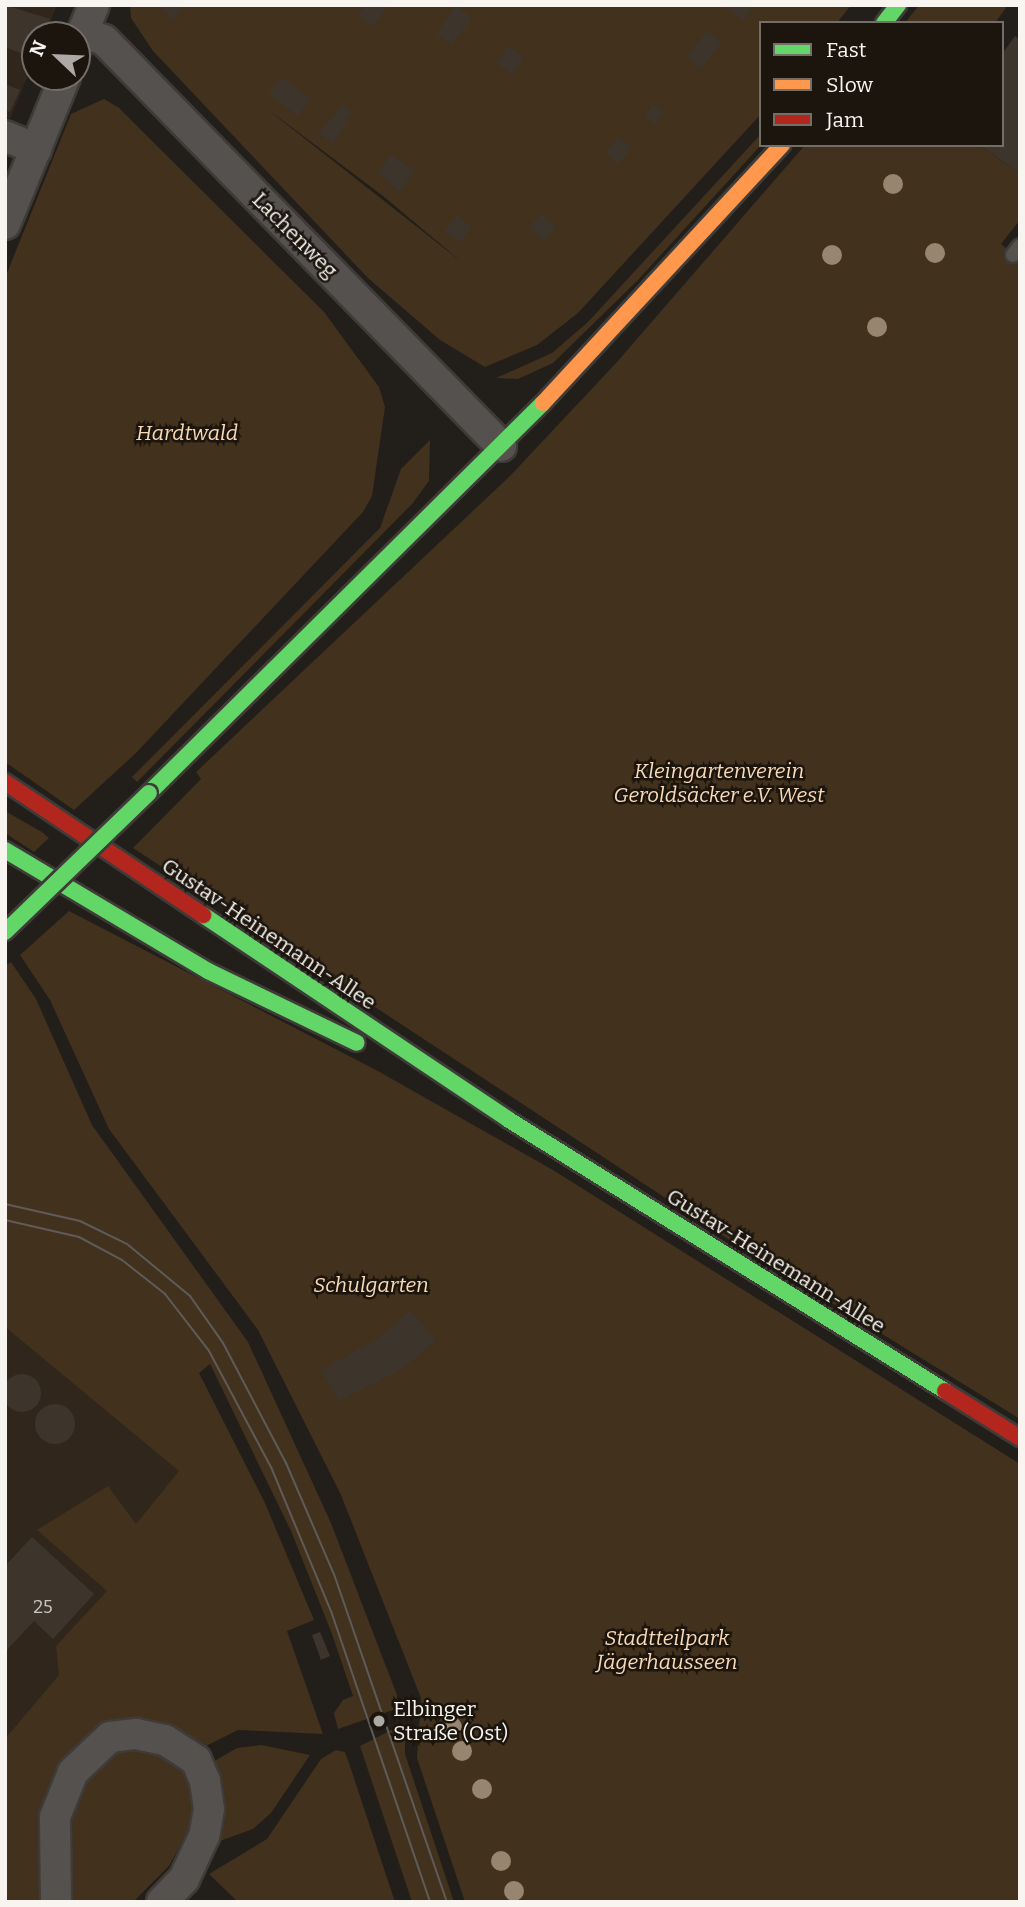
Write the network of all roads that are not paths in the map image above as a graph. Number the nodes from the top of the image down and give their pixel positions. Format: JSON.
{"nodes":[{"id":1,"x":898,"y":5,"type":"edge"},
{"id":2,"x":886,"y":21,"type":"edge"},
{"id":3,"x":91,"y":32,"type":"edge"},
{"id":4,"x":59,"y":91,"type":"edge"},
{"id":5,"x":5,"y":136,"type":"edge"},
{"id":6,"x":780,"y":147,"type":"edge"},
{"id":7,"x":36,"y":149,"type":"junction"},
{"id":8,"x":5,"y":224,"type":"edge"},
{"id":9,"x":501,"y":446,"type":"junction"},
{"id":10,"x":5,"y":782,"type":"edge"},
{"id":11,"x":5,"y":850,"type":"edge"},
{"id":12,"x":5,"y":932,"type":"edge"},
{"id":13,"x":509,"y":1120,"type":"junction"},
{"id":14,"x":1020,"y":1438,"type":"edge"},
{"id":15,"x":56,"y":1902,"type":"edge"},
{"id":16,"x":162,"y":1902,"type":"edge"}],
"edges":[{"from":1,"to":2,"type":"main road"},
{"from":3,"to":9,"type":"street","name":"Lachenweg"},
{"from":4,"to":7,"type":"street"},
{"from":5,"to":7,"type":"street"},
{"from":6,"to":9,"type":"main road"},
{"from":7,"to":8,"type":"street"},
{"from":9,"to":12,"type":"main road","bridge":true},
{"from":10,"to":13,"type":"main road","name":"Gustav-Heinemann-Allee"},
{"from":11,"to":13,"type":"main road","name":"Gustav-Heinemann-Allee"},
{"from":13,"to":14,"type":"main road","name":"Gustav-Heinemann-Allee"},
{"from":15,"to":16,"type":"street"}]}
